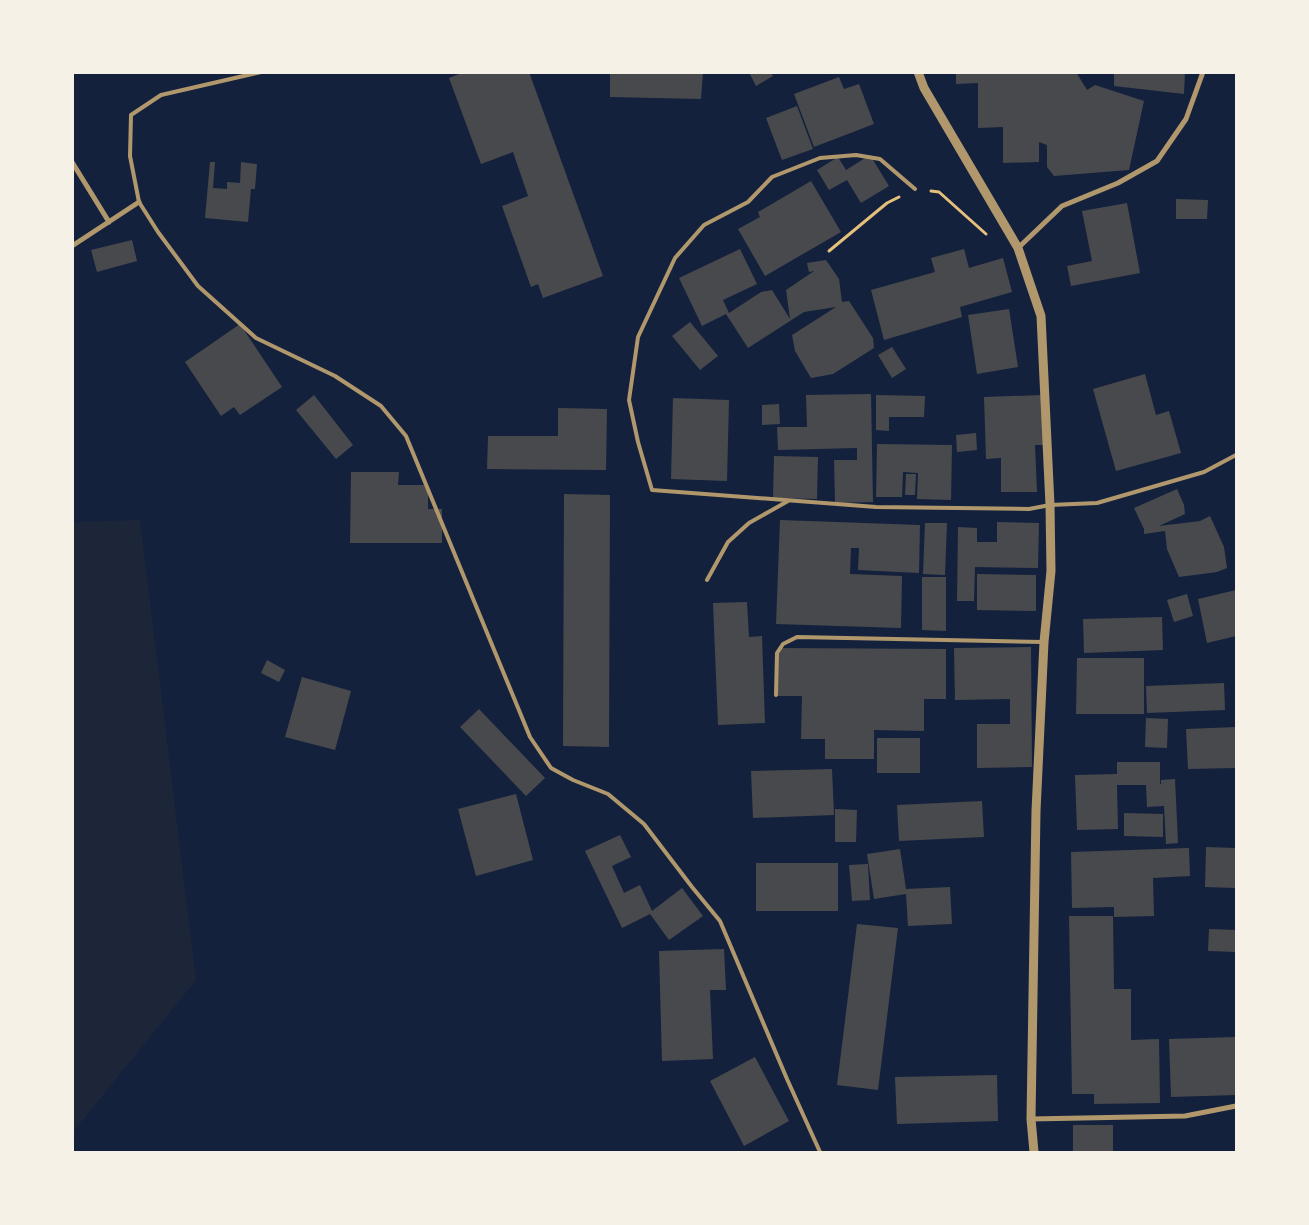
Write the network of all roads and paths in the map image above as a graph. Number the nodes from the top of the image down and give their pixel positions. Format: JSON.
{"nodes":[{"id":1,"x":261,"y":72,"type":"edge"},
{"id":2,"x":918,"y":72,"type":"edge"},
{"id":3,"x":1203,"y":72,"type":"edge"},
{"id":4,"x":72,"y":162,"type":"edge"},
{"id":5,"x":915,"y":189,"type":"junction"},
{"id":6,"x":139,"y":202,"type":"junction"},
{"id":7,"x":109,"y":222,"type":"junction"},
{"id":8,"x":989,"y":236,"type":"dead end"},
{"id":9,"x":72,"y":246,"type":"edge"},
{"id":10,"x":1018,"y":248,"type":"junction"},
{"id":11,"x":829,"y":251,"type":"dead end"},
{"id":12,"x":1236,"y":455,"type":"edge"},
{"id":13,"x":788,"y":501,"type":"junction"},
{"id":14,"x":1050,"y":505,"type":"junction"},
{"id":15,"x":707,"y":580,"type":"dead end"},
{"id":16,"x":1044,"y":642,"type":"junction"},
{"id":17,"x":776,"y":695,"type":"dead end"},
{"id":18,"x":1236,"y":1106,"type":"edge"},
{"id":19,"x":1031,"y":1119,"type":"junction"},
{"id":20,"x":820,"y":1152,"type":"edge"},
{"id":21,"x":1034,"y":1152,"type":"edge"}],
"edges":[{"from":1,"to":6,"type":"lane"},
{"from":2,"to":10,"type":"street"},
{"from":3,"to":10,"type":"street"},
{"from":4,"to":7,"type":"street"},
{"from":5,"to":8,"type":"path"},
{"from":5,"to":11,"type":"path"},
{"from":5,"to":13,"type":"lane"},
{"from":6,"to":7,"type":"street"},
{"from":6,"to":20,"type":"lane"},
{"from":7,"to":9,"type":"street"},
{"from":10,"to":14,"type":"street"},
{"from":12,"to":14,"type":"lane"},
{"from":13,"to":14,"type":"lane"},
{"from":13,"to":15,"type":"lane"},
{"from":14,"to":16,"type":"street"},
{"from":16,"to":17,"type":"lane"},
{"from":16,"to":19,"type":"street"},
{"from":18,"to":19,"type":"street"},
{"from":19,"to":21,"type":"street"}]}
